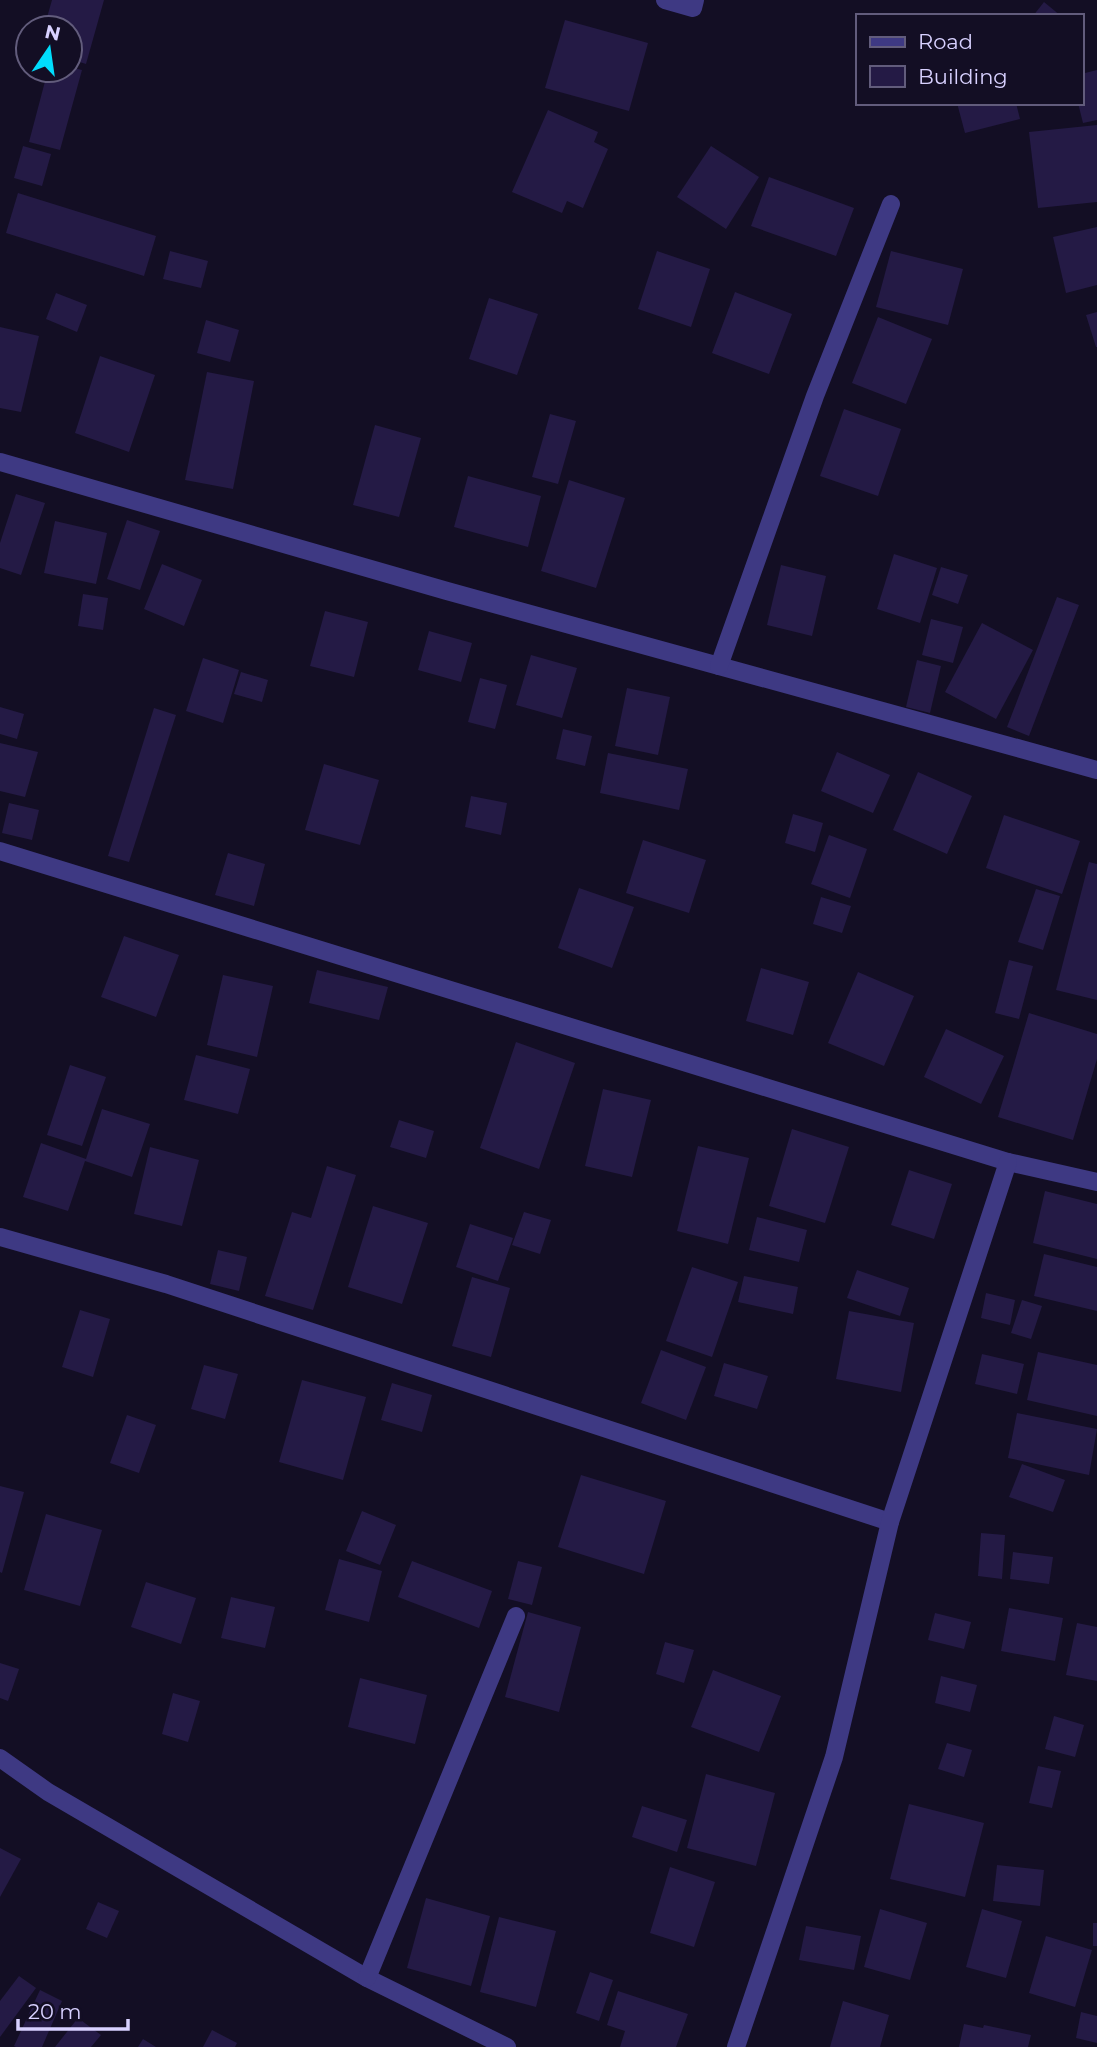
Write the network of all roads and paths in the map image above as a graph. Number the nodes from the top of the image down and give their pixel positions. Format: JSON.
{"nodes":[{"id":1,"x":665,"y":0,"type":"edge"},
{"id":2,"x":695,"y":0,"type":"edge"},
{"id":3,"x":891,"y":204,"type":"dead end"},
{"id":4,"x":0,"y":462,"type":"edge"},
{"id":5,"x":719,"y":666,"type":"junction"},
{"id":6,"x":1097,"y":770,"type":"edge"},
{"id":7,"x":0,"y":851,"type":"edge"},
{"id":8,"x":1008,"y":1162,"type":"junction"},
{"id":9,"x":1097,"y":1182,"type":"edge"},
{"id":10,"x":0,"y":1237,"type":"edge"},
{"id":11,"x":890,"y":1522,"type":"junction"},
{"id":12,"x":516,"y":1616,"type":"dead end"},
{"id":13,"x":0,"y":1758,"type":"edge"},
{"id":14,"x":367,"y":1978,"type":"junction"},
{"id":15,"x":507,"y":2047,"type":"edge"},
{"id":16,"x":736,"y":2047,"type":"edge"}],
"edges":[{"from":1,"to":2,"type":"street"},
{"from":3,"to":5,"type":"street"},
{"from":4,"to":5,"type":"street"},
{"from":5,"to":6,"type":"street"},
{"from":7,"to":8,"type":"street"},
{"from":8,"to":9,"type":"street"},
{"from":8,"to":11,"type":"street"},
{"from":10,"to":11,"type":"street"},
{"from":11,"to":16,"type":"street"},
{"from":12,"to":14,"type":"street"},
{"from":13,"to":14,"type":"street"},
{"from":14,"to":15,"type":"street"}]}
